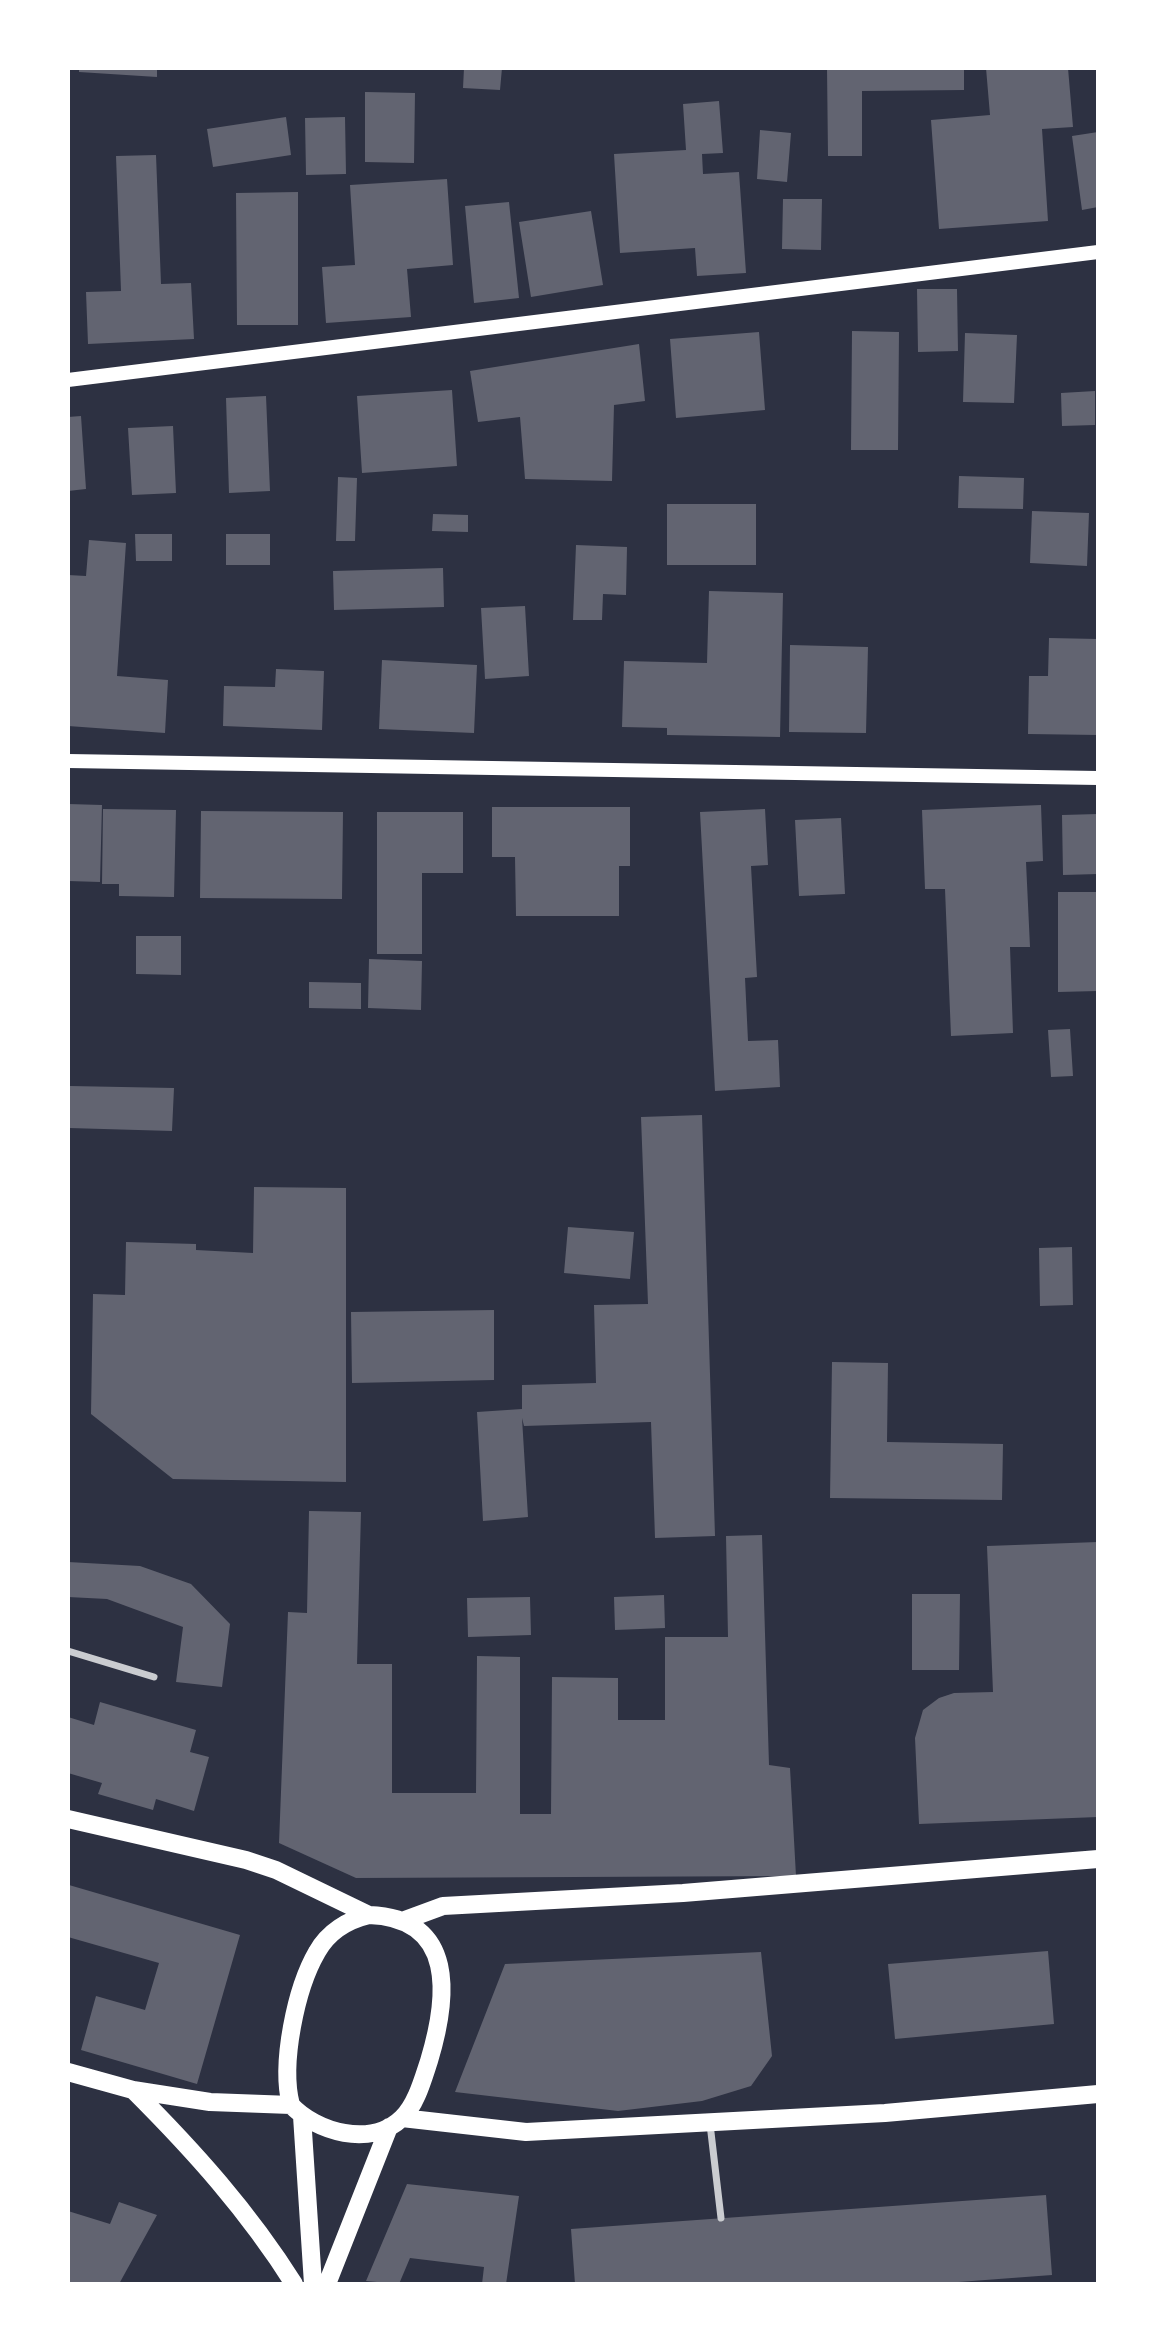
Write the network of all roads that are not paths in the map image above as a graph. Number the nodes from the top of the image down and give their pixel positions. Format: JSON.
{"nodes":[{"id":1,"x":1098,"y":252,"type":"edge"},
{"id":2,"x":68,"y":380,"type":"edge"},
{"id":3,"x":68,"y":761,"type":"edge"},
{"id":4,"x":1098,"y":778,"type":"edge"},
{"id":5,"x":68,"y":1651,"type":"edge"},
{"id":6,"x":154,"y":1677,"type":"dead end"},
{"id":7,"x":68,"y":1819,"type":"edge"},
{"id":8,"x":1098,"y":1859,"type":"edge"},
{"id":9,"x":369,"y":1915,"type":"junction"},
{"id":10,"x":405,"y":1920,"type":"junction"},
{"id":11,"x":68,"y":2072,"type":"edge"},
{"id":12,"x":133,"y":2090,"type":"junction"},
{"id":13,"x":1098,"y":2094,"type":"edge"},
{"id":14,"x":296,"y":2110,"type":"junction"},
{"id":15,"x":395,"y":2123,"type":"junction"},
{"id":16,"x":710,"y":2124,"type":"junction"},
{"id":17,"x":721,"y":2218,"type":"dead end"},
{"id":18,"x":294,"y":2284,"type":"edge"},
{"id":19,"x":313,"y":2284,"type":"edge"},
{"id":20,"x":327,"y":2284,"type":"edge"}],
"edges":[{"from":1,"to":2,"type":"main road"},
{"from":3,"to":4,"type":"main road"},
{"from":5,"to":6,"type":"street"},
{"from":7,"to":9,"type":"main road"},
{"from":8,"to":10,"type":"main road"},
{"from":9,"to":10,"type":"main road"},
{"from":9,"to":14,"type":"main road"},
{"from":10,"to":15,"type":"main road"},
{"from":11,"to":12,"type":"main road"},
{"from":12,"to":14,"type":"main road"},
{"from":12,"to":18,"type":"main road"},
{"from":13,"to":16,"type":"main road"},
{"from":14,"to":15,"type":"main road"},
{"from":14,"to":19,"type":"main road"},
{"from":15,"to":16,"type":"main road"},
{"from":15,"to":20,"type":"main road"},
{"from":16,"to":17,"type":"street"}]}
